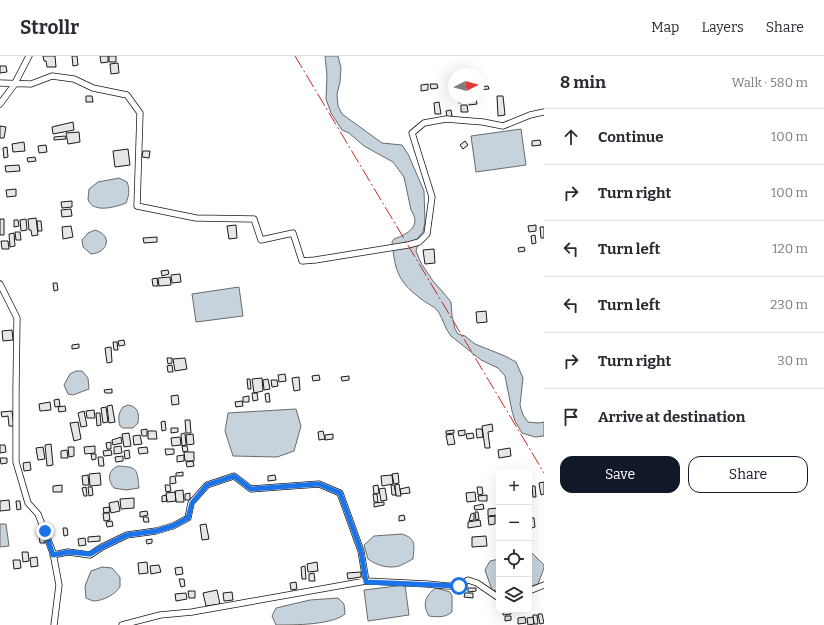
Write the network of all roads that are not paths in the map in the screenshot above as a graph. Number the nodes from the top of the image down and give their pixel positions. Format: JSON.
{"nodes":[{"id":1,"x":29,"y":56,"type":"edge"},
{"id":2,"x":0,"y":83,"type":"edge"},
{"id":3,"x":14,"y":85,"type":"junction"},
{"id":4,"x":0,"y":104,"type":"edge"},
{"id":5,"x":544,"y":112,"type":"edge"},
{"id":6,"x":0,"y":284,"type":"edge"},
{"id":7,"x":53,"y":555,"type":"junction"},
{"id":8,"x":366,"y":582,"type":"junction"},
{"id":9,"x":544,"y":585,"type":"edge"},
{"id":10,"x":532,"y":590,"type":"edge"},
{"id":11,"x":496,"y":596,"type":"edge"},
{"id":12,"x":54,"y":625,"type":"edge"},
{"id":13,"x":122,"y":625,"type":"edge"}],
"edges":[{"from":1,"to":3,"type":"street"},
{"from":2,"to":3,"type":"street"},
{"from":3,"to":4,"type":"street"},
{"from":3,"to":5,"type":"street"},
{"from":6,"to":7,"type":"street"},
{"from":7,"to":8,"type":"street"},
{"from":7,"to":12,"type":"street"},
{"from":8,"to":11,"type":"street"},
{"from":8,"to":13,"type":"street"},
{"from":9,"to":10,"type":"street"}]}
